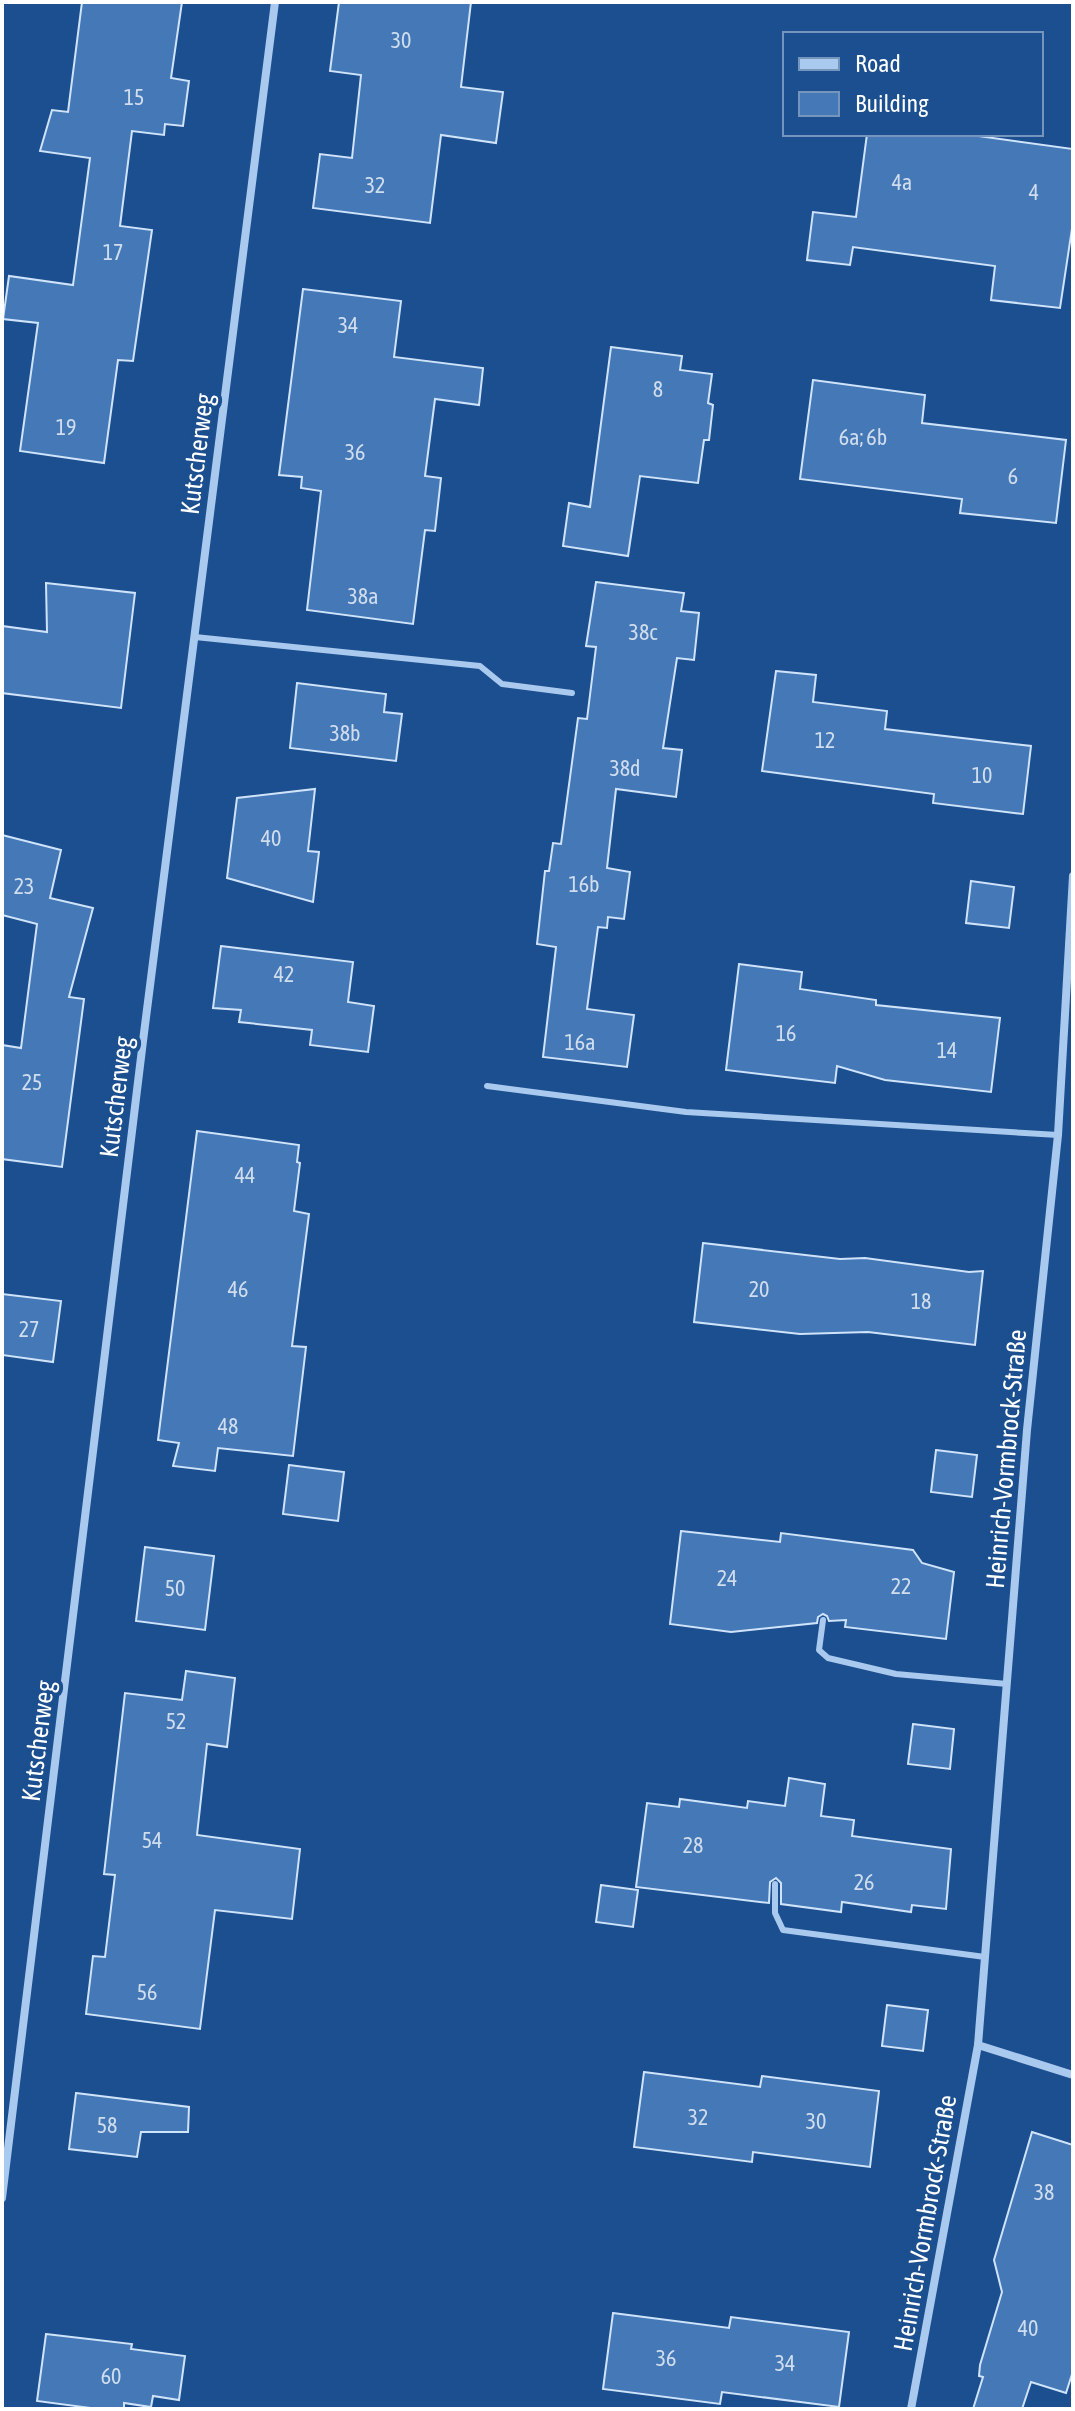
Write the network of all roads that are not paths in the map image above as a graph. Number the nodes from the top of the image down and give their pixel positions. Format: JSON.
{"nodes":[{"id":1,"x":275,"y":2,"type":"edge"},
{"id":2,"x":195,"y":637,"type":"junction"},
{"id":3,"x":572,"y":693,"type":"dead end"},
{"id":4,"x":1073,"y":876,"type":"edge"},
{"id":5,"x":487,"y":1086,"type":"dead end"},
{"id":6,"x":1058,"y":1135,"type":"junction"},
{"id":7,"x":823,"y":1620,"type":"dead end"},
{"id":8,"x":1007,"y":1684,"type":"junction"},
{"id":9,"x":775,"y":1884,"type":"dead end"},
{"id":10,"x":985,"y":1957,"type":"junction"},
{"id":11,"x":978,"y":2045,"type":"junction"},
{"id":12,"x":1073,"y":2075,"type":"edge"},
{"id":13,"x":2,"y":2198,"type":"edge"},
{"id":14,"x":911,"y":2409,"type":"edge"}],
"edges":[{"from":1,"to":2,"type":"street","name":"Kutscherweg"},
{"from":2,"to":3,"type":"lane"},
{"from":2,"to":13,"type":"street","name":"Kutscherweg"},
{"from":4,"to":6,"type":"street","name":"Heinrich-Vormbrock-Straße"},
{"from":5,"to":6,"type":"lane"},
{"from":6,"to":8,"type":"street","name":"Heinrich-Vormbrock-Straße"},
{"from":7,"to":8,"type":"lane"},
{"from":8,"to":10,"type":"street","name":"Heinrich-Vormbrock-Straße"},
{"from":9,"to":10,"type":"lane"},
{"from":10,"to":11,"type":"street","name":"Heinrich-Vormbrock-Straße"},
{"from":11,"to":12,"type":"street"},
{"from":11,"to":14,"type":"street","name":"Heinrich-Vormbrock-Straße"}]}
